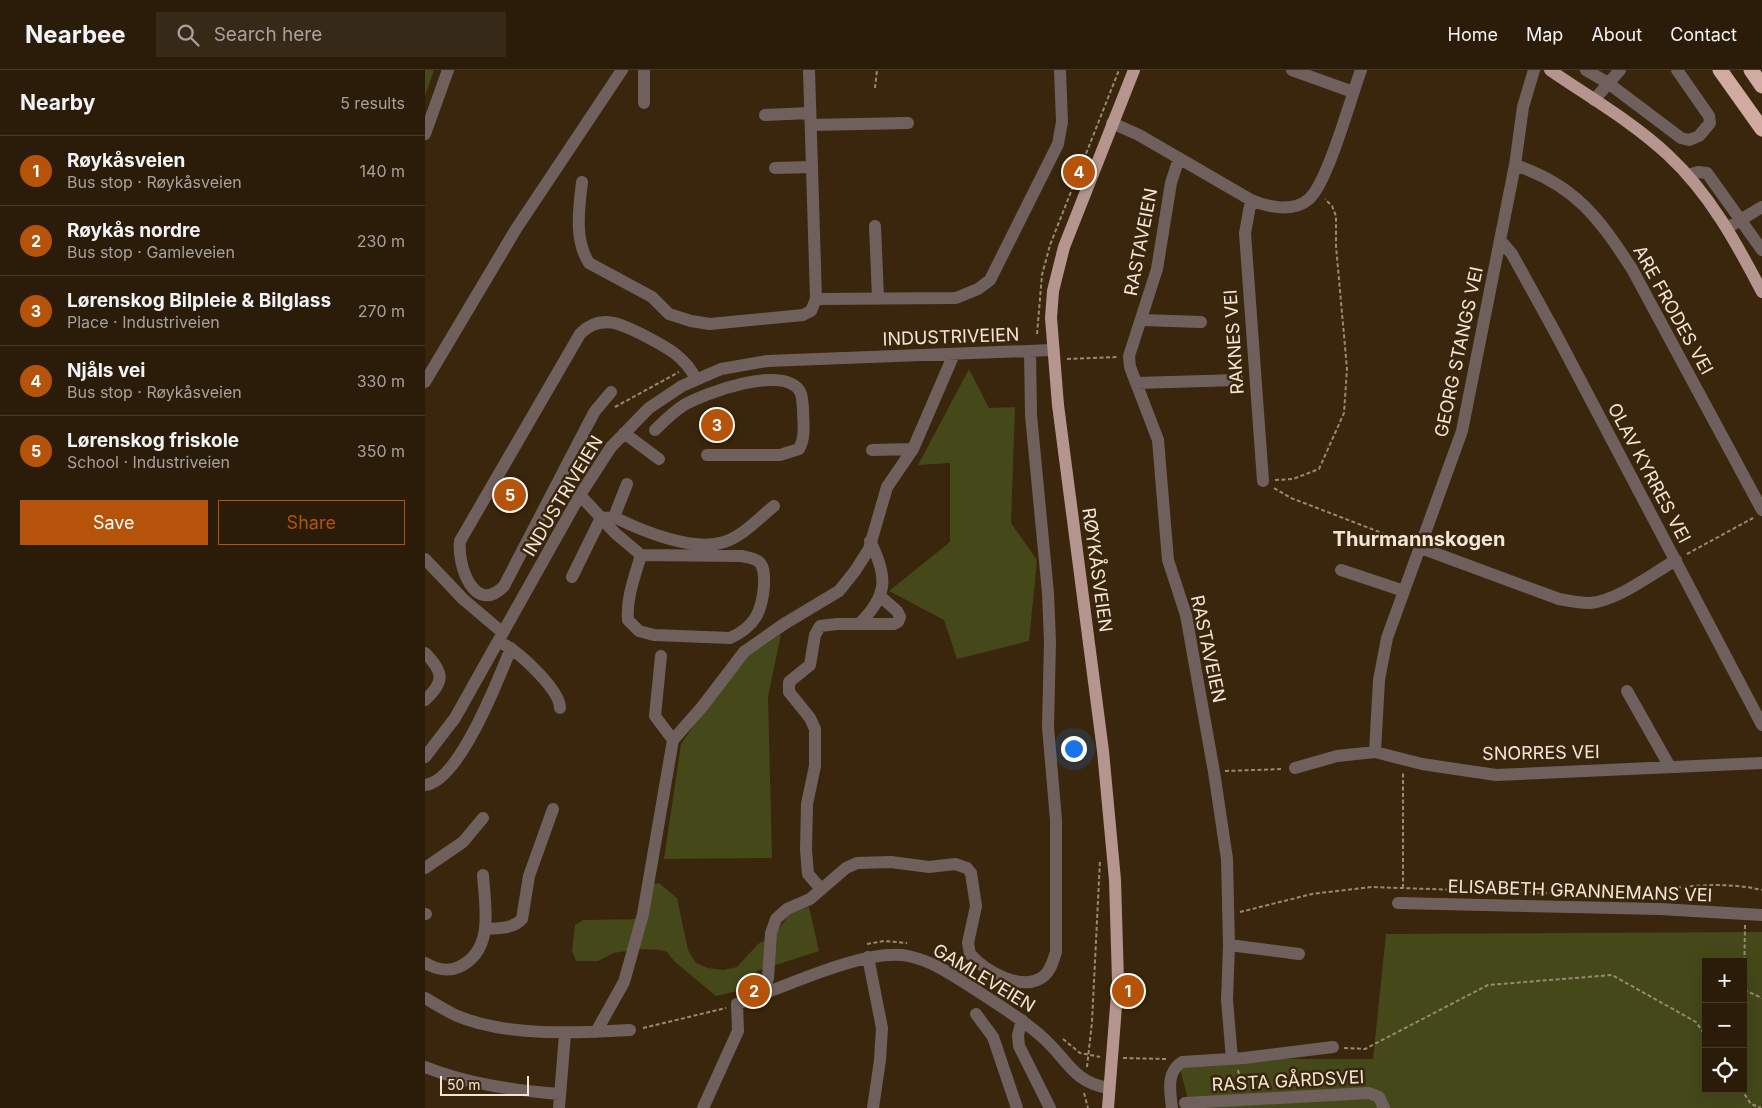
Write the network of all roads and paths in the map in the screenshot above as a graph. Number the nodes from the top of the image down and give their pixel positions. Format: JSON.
{"nodes":[{"id":1,"x":448,"y":70,"type":"edge"},
{"id":2,"x":622,"y":70,"type":"edge"},
{"id":3,"x":644,"y":70,"type":"edge"},
{"id":4,"x":809,"y":70,"type":"edge"},
{"id":5,"x":877,"y":70,"type":"edge"},
{"id":6,"x":1061,"y":70,"type":"edge"},
{"id":7,"x":1134,"y":70,"type":"edge"},
{"id":8,"x":1292,"y":70,"type":"edge"},
{"id":9,"x":1361,"y":70,"type":"edge"},
{"id":10,"x":1534,"y":70,"type":"edge"},
{"id":11,"x":1550,"y":70,"type":"edge"},
{"id":12,"x":1586,"y":70,"type":"edge"},
{"id":13,"x":1621,"y":70,"type":"edge"},
{"id":14,"x":1677,"y":70,"type":"edge"},
{"id":15,"x":1720,"y":70,"type":"edge"},
{"id":16,"x":1751,"y":70,"type":"edge"},
{"id":17,"x":1608,"y":83,"type":"junction"},
{"id":18,"x":1762,"y":86,"type":"edge"},
{"id":19,"x":875,"y":88,"type":"dead end"},
{"id":20,"x":1353,"y":92,"type":"junction"},
{"id":21,"x":1594,"y":100,"type":"junction"},
{"id":22,"x":644,"y":103,"type":"dead end"},
{"id":23,"x":765,"y":115,"type":"dead end"},
{"id":24,"x":811,"y":119,"type":"junction"},
{"id":25,"x":908,"y":123,"type":"dead end"},
{"id":26,"x":1112,"y":123,"type":"junction"},
{"id":27,"x":1762,"y":128,"type":"edge"},
{"id":28,"x":425,"y":134,"type":"edge"},
{"id":29,"x":1179,"y":158,"type":"junction"},
{"id":30,"x":1515,"y":165,"type":"junction"},
{"id":31,"x":812,"y":167,"type":"junction"},
{"id":32,"x":775,"y":168,"type":"dead end"},
{"id":33,"x":1688,"y":175,"type":"junction"},
{"id":34,"x":582,"y":182,"type":"dead end"},
{"id":35,"x":1315,"y":192,"type":"junction"},
{"id":36,"x":1251,"y":200,"type":"junction"},
{"id":37,"x":1762,"y":207,"type":"edge"},
{"id":38,"x":1742,"y":219,"type":"junction"},
{"id":39,"x":875,"y":226,"type":"dead end"},
{"id":40,"x":1727,"y":228,"type":"junction"},
{"id":41,"x":1500,"y":240,"type":"junction"},
{"id":42,"x":1762,"y":250,"type":"edge"},
{"id":43,"x":1762,"y":292,"type":"edge"},
{"id":44,"x":877,"y":298,"type":"junction"},
{"id":45,"x":816,"y":299,"type":"junction"},
{"id":46,"x":1143,"y":320,"type":"junction"},
{"id":47,"x":1201,"y":322,"type":"dead end"},
{"id":48,"x":1030,"y":351,"type":"junction"},
{"id":49,"x":954,"y":354,"type":"junction"},
{"id":50,"x":1053,"y":354,"type":"junction"},
{"id":51,"x":1129,"y":356,"type":"junction"},
{"id":52,"x":767,"y":361,"type":"junction"},
{"id":53,"x":693,"y":374,"type":"junction"},
{"id":54,"x":770,"y":380,"type":"junction"},
{"id":55,"x":1238,"y":380,"type":"dead end"},
{"id":56,"x":425,"y":382,"type":"edge"},
{"id":57,"x":1137,"y":383,"type":"junction"},
{"id":58,"x":611,"y":392,"type":"dead end"},
{"id":59,"x":663,"y":398,"type":"junction"},
{"id":60,"x":610,"y":410,"type":"dead end"},
{"id":61,"x":674,"y":412,"type":"junction"},
{"id":62,"x":655,"y":430,"type":"dead end"},
{"id":63,"x":624,"y":432,"type":"junction"},
{"id":64,"x":913,"y":449,"type":"junction"},
{"id":65,"x":872,"y":450,"type":"dead end"},
{"id":66,"x":707,"y":454,"type":"dead end"},
{"id":67,"x":659,"y":460,"type":"dead end"},
{"id":68,"x":1263,"y":481,"type":"junction"},
{"id":69,"x":627,"y":484,"type":"dead end"},
{"id":70,"x":580,"y":495,"type":"junction"},
{"id":71,"x":774,"y":506,"type":"dead end"},
{"id":72,"x":1759,"y":513,"type":"edge"},
{"id":73,"x":614,"y":517,"type":"junction"},
{"id":74,"x":601,"y":518,"type":"junction"},
{"id":75,"x":870,"y":541,"type":"junction"},
{"id":76,"x":1421,"y":548,"type":"junction"},
{"id":77,"x":641,"y":555,"type":"junction"},
{"id":78,"x":425,"y":559,"type":"edge"},
{"id":79,"x":1676,"y":560,"type":"junction"},
{"id":80,"x":1341,"y":570,"type":"dead end"},
{"id":81,"x":572,"y":577,"type":"dead end"},
{"id":82,"x":504,"y":586,"type":"junction"},
{"id":83,"x":1404,"y":591,"type":"junction"},
{"id":84,"x":881,"y":597,"type":"junction"},
{"id":85,"x":522,"y":598,"type":"junction"},
{"id":86,"x":860,"y":623,"type":"junction"},
{"id":87,"x":501,"y":637,"type":"junction"},
{"id":88,"x":511,"y":648,"type":"junction"},
{"id":89,"x":425,"y":653,"type":"edge"},
{"id":90,"x":661,"y":656,"type":"dead end"},
{"id":91,"x":1627,"y":691,"type":"dead end"},
{"id":92,"x":425,"y":700,"type":"edge"},
{"id":93,"x":559,"y":708,"type":"dead end"},
{"id":94,"x":1762,"y":726,"type":"edge"},
{"id":95,"x":673,"y":740,"type":"junction"},
{"id":96,"x":1375,"y":752,"type":"junction"},
{"id":97,"x":425,"y":757,"type":"edge"},
{"id":98,"x":1403,"y":761,"type":"junction"},
{"id":99,"x":1762,"y":763,"type":"edge"},
{"id":100,"x":1670,"y":767,"type":"junction"},
{"id":101,"x":1295,"y":768,"type":"joint"},
{"id":102,"x":1214,"y":772,"type":"junction"},
{"id":103,"x":425,"y":785,"type":"edge"},
{"id":104,"x":553,"y":809,"type":"dead end"},
{"id":105,"x":483,"y":818,"type":"dead end"},
{"id":106,"x":1100,"y":855,"type":"dead end"},
{"id":107,"x":425,"y":868,"type":"edge"},
{"id":108,"x":483,"y":875,"type":"dead end"},
{"id":109,"x":821,"y":889,"type":"junction"},
{"id":110,"x":1398,"y":903,"type":"joint"},
{"id":111,"x":1745,"y":914,"type":"junction"},
{"id":112,"x":1762,"y":915,"type":"edge"},
{"id":113,"x":486,"y":929,"type":"junction"},
{"id":114,"x":1229,"y":944,"type":"junction"},
{"id":115,"x":1299,"y":954,"type":"dead end"},
{"id":116,"x":868,"y":957,"type":"junction"},
{"id":117,"x":425,"y":963,"type":"edge"},
{"id":118,"x":763,"y":995,"type":"junction"},
{"id":119,"x":425,"y":998,"type":"edge"},
{"id":120,"x":1762,"y":998,"type":"edge"},
{"id":121,"x":737,"y":1004,"type":"junction"},
{"id":122,"x":976,"y":1014,"type":"dead end"},
{"id":123,"x":1022,"y":1020,"type":"junction"},
{"id":124,"x":630,"y":1030,"type":"joint"},
{"id":125,"x":1702,"y":1030,"type":"edge"},
{"id":126,"x":597,"y":1032,"type":"junction"},
{"id":127,"x":565,"y":1034,"type":"junction"},
{"id":128,"x":1333,"y":1047,"type":"joint"},
{"id":129,"x":1089,"y":1056,"type":"junction"},
{"id":130,"x":1104,"y":1057,"type":"dead end"},
{"id":131,"x":1119,"y":1058,"type":"dead end"},
{"id":132,"x":1167,"y":1059,"type":"dead end"},
{"id":133,"x":1232,"y":1059,"type":"junction"},
{"id":134,"x":425,"y":1066,"type":"edge"},
{"id":135,"x":1087,"y":1072,"type":"dead end"},
{"id":136,"x":1108,"y":1088,"type":"junction"},
{"id":137,"x":1084,"y":1093,"type":"dead end"},
{"id":138,"x":1744,"y":1093,"type":"edge"},
{"id":139,"x":559,"y":1094,"type":"junction"},
{"id":140,"x":1245,"y":1101,"type":"junction"},
{"id":141,"x":1185,"y":1103,"type":"dead end"},
{"id":142,"x":559,"y":1108,"type":"edge"},
{"id":143,"x":703,"y":1108,"type":"edge"},
{"id":144,"x":873,"y":1108,"type":"edge"},
{"id":145,"x":1017,"y":1108,"type":"edge"},
{"id":146,"x":1050,"y":1108,"type":"edge"},
{"id":147,"x":1088,"y":1108,"type":"edge"},
{"id":148,"x":1108,"y":1108,"type":"edge"},
{"id":149,"x":1173,"y":1108,"type":"edge"},
{"id":150,"x":1384,"y":1108,"type":"edge"},
{"id":151,"x":1761,"y":1108,"type":"edge"}],
"edges":[{"from":1,"to":28,"type":"street"},
{"from":2,"to":56,"type":"street"},
{"from":3,"to":22,"type":"street"},
{"from":4,"to":24,"type":"street"},
{"from":5,"to":19,"type":"path"},
{"from":6,"to":44,"type":"street"},
{"from":7,"to":26,"type":"main road","name":"RØYKÅSVEIEN"},
{"from":8,"to":20,"type":"street"},
{"from":9,"to":20,"type":"street"},
{"from":10,"to":30,"type":"street","name":"GEORG STANGS VEI"},
{"from":11,"to":21,"type":"main road"},
{"from":12,"to":17,"type":"street"},
{"from":13,"to":17,"type":"street"},
{"from":14,"to":17,"type":"street"},
{"from":15,"to":27,"type":"highway"},
{"from":16,"to":18,"type":"highway"},
{"from":17,"to":21,"type":"street"},
{"from":20,"to":35,"type":"street"},
{"from":21,"to":33,"type":"main road"},
{"from":23,"to":24,"type":"street"},
{"from":24,"to":25,"type":"street"},
{"from":24,"to":31,"type":"street"},
{"from":26,"to":29,"type":"street"},
{"from":26,"to":50,"type":"main road","name":"RØYKÅSVEIEN"},
{"from":29,"to":36,"type":"street"},
{"from":29,"to":46,"type":"street","name":"RASTAVEIEN"},
{"from":30,"to":41,"type":"street","name":"GEORG STANGS VEI"},
{"from":30,"to":72,"type":"street","name":"ARE FRODES VEI"},
{"from":31,"to":32,"type":"street"},
{"from":31,"to":45,"type":"street"},
{"from":33,"to":38,"type":"street"},
{"from":33,"to":40,"type":"main road"},
{"from":34,"to":45,"type":"street"},
{"from":35,"to":36,"type":"street"},
{"from":35,"to":68,"type":"path"},
{"from":36,"to":68,"type":"street","name":"RAKNES VEI"},
{"from":37,"to":38,"type":"street"},
{"from":38,"to":40,"type":"street"},
{"from":38,"to":42,"type":"street"},
{"from":39,"to":44,"type":"street"},
{"from":40,"to":43,"type":"main road"},
{"from":41,"to":76,"type":"street","name":"GEORG STANGS VEI"},
{"from":41,"to":79,"type":"street","name":"OLAV KYRRES VEI"},
{"from":44,"to":45,"type":"street"},
{"from":46,"to":47,"type":"street"},
{"from":46,"to":51,"type":"street","name":"RASTAVEIEN"},
{"from":48,"to":49,"type":"street","name":"INDUSTRIVEIEN"},
{"from":48,"to":50,"type":"street","name":"INDUSTRIVEIEN"},
{"from":48,"to":109,"type":"street"},
{"from":49,"to":52,"type":"street","name":"INDUSTRIVEIEN"},
{"from":49,"to":64,"type":"street"},
{"from":50,"to":51,"type":"path"},
{"from":50,"to":136,"type":"main road","name":"RØYKÅSVEIEN"},
{"from":51,"to":57,"type":"street","name":"RASTAVEIEN"},
{"from":52,"to":53,"type":"street","name":"INDUSTRIVEIEN"},
{"from":52,"to":54,"type":"street"},
{"from":53,"to":59,"type":"street","name":"INDUSTRIVEIEN"},
{"from":53,"to":60,"type":"path"},
{"from":53,"to":82,"type":"street"},
{"from":54,"to":61,"type":"street"},
{"from":54,"to":66,"type":"street"},
{"from":55,"to":57,"type":"street"},
{"from":57,"to":102,"type":"street","name":"RASTAVEIEN"},
{"from":58,"to":82,"type":"street"},
{"from":59,"to":61,"type":"street"},
{"from":59,"to":63,"type":"street","name":"INDUSTRIVEIEN"},
{"from":61,"to":62,"type":"street"},
{"from":63,"to":67,"type":"street"},
{"from":63,"to":70,"type":"street","name":"INDUSTRIVEIEN"},
{"from":64,"to":65,"type":"street"},
{"from":64,"to":75,"type":"street"},
{"from":68,"to":76,"type":"path"},
{"from":69,"to":73,"type":"street"},
{"from":70,"to":74,"type":"street"},
{"from":70,"to":85,"type":"street","name":"INDUSTRIVEIEN"},
{"from":71,"to":73,"type":"street"},
{"from":72,"to":79,"type":"path"},
{"from":73,"to":74,"type":"street"},
{"from":74,"to":77,"type":"street"},
{"from":74,"to":81,"type":"street"},
{"from":75,"to":84,"type":"street"},
{"from":75,"to":95,"type":"street"},
{"from":76,"to":79,"type":"street"},
{"from":76,"to":83,"type":"street","name":"GEORG STANGS VEI"},
{"from":77,"to":77,"type":"street"},
{"from":78,"to":87,"type":"street"},
{"from":79,"to":94,"type":"street","name":"OLAV KYRRES VEI"},
{"from":80,"to":83,"type":"street"},
{"from":82,"to":85,"type":"street"},
{"from":83,"to":96,"type":"street","name":"GEORG STANGS VEI"},
{"from":84,"to":86,"type":"street"},
{"from":84,"to":86,"type":"street"},
{"from":85,"to":87,"type":"street","name":"INDUSTRIVEIEN"},
{"from":86,"to":109,"type":"street"},
{"from":87,"to":88,"type":"street"},
{"from":87,"to":97,"type":"street","name":"INDUSTRIVEIEN"},
{"from":88,"to":93,"type":"street"},
{"from":88,"to":103,"type":"street"},
{"from":89,"to":92,"type":"street"},
{"from":90,"to":95,"type":"street"},
{"from":91,"to":100,"type":"street"},
{"from":95,"to":126,"type":"street"},
{"from":96,"to":98,"type":"street","name":"SNORRES VEI"},
{"from":96,"to":101,"type":"street","name":"SNORRES VEI"},
{"from":98,"to":100,"type":"street","name":"SNORRES VEI"},
{"from":98,"to":110,"type":"path"},
{"from":99,"to":100,"type":"street","name":"SNORRES VEI"},
{"from":101,"to":102,"type":"path"},
{"from":102,"to":114,"type":"street","name":"RASTAVEIEN"},
{"from":104,"to":113,"type":"street"},
{"from":105,"to":107,"type":"street"},
{"from":106,"to":129,"type":"path"},
{"from":108,"to":113,"type":"street"},
{"from":109,"to":118,"type":"street"},
{"from":110,"to":111,"type":"street","name":"ELISABETH GRANNEMANS VEI"},
{"from":111,"to":112,"type":"street","name":"ELISABETH GRANNEMANS VEI"},
{"from":111,"to":120,"type":"path"},
{"from":113,"to":117,"type":"street"},
{"from":114,"to":115,"type":"street"},
{"from":114,"to":133,"type":"street","name":"RASTAVEIEN"},
{"from":116,"to":118,"type":"street","name":"GAMLEVEIEN"},
{"from":116,"to":123,"type":"street","name":"GAMLEVEIEN"},
{"from":116,"to":144,"type":"street"},
{"from":118,"to":121,"type":"street","name":"GAMLEVEIEN"},
{"from":119,"to":127,"type":"street"},
{"from":121,"to":124,"type":"path"},
{"from":121,"to":143,"type":"street"},
{"from":122,"to":145,"type":"street"},
{"from":123,"to":136,"type":"street","name":"GAMLEVEIEN"},
{"from":123,"to":146,"type":"street"},
{"from":124,"to":126,"type":"street"},
{"from":125,"to":128,"type":"path"},
{"from":126,"to":127,"type":"street"},
{"from":127,"to":139,"type":"street"},
{"from":128,"to":133,"type":"street"},
{"from":129,"to":130,"type":"path"},
{"from":129,"to":135,"type":"path"},
{"from":131,"to":132,"type":"path"},
{"from":133,"to":140,"type":"path"},
{"from":133,"to":149,"type":"street"},
{"from":134,"to":139,"type":"street"},
{"from":136,"to":148,"type":"main road"},
{"from":137,"to":147,"type":"path"},
{"from":138,"to":151,"type":"path"},
{"from":139,"to":142,"type":"street"},
{"from":140,"to":141,"type":"street","name":"RASTA GÅRDSVEI"},
{"from":140,"to":150,"type":"street","name":"RASTA GÅRDSVEI"}]}
